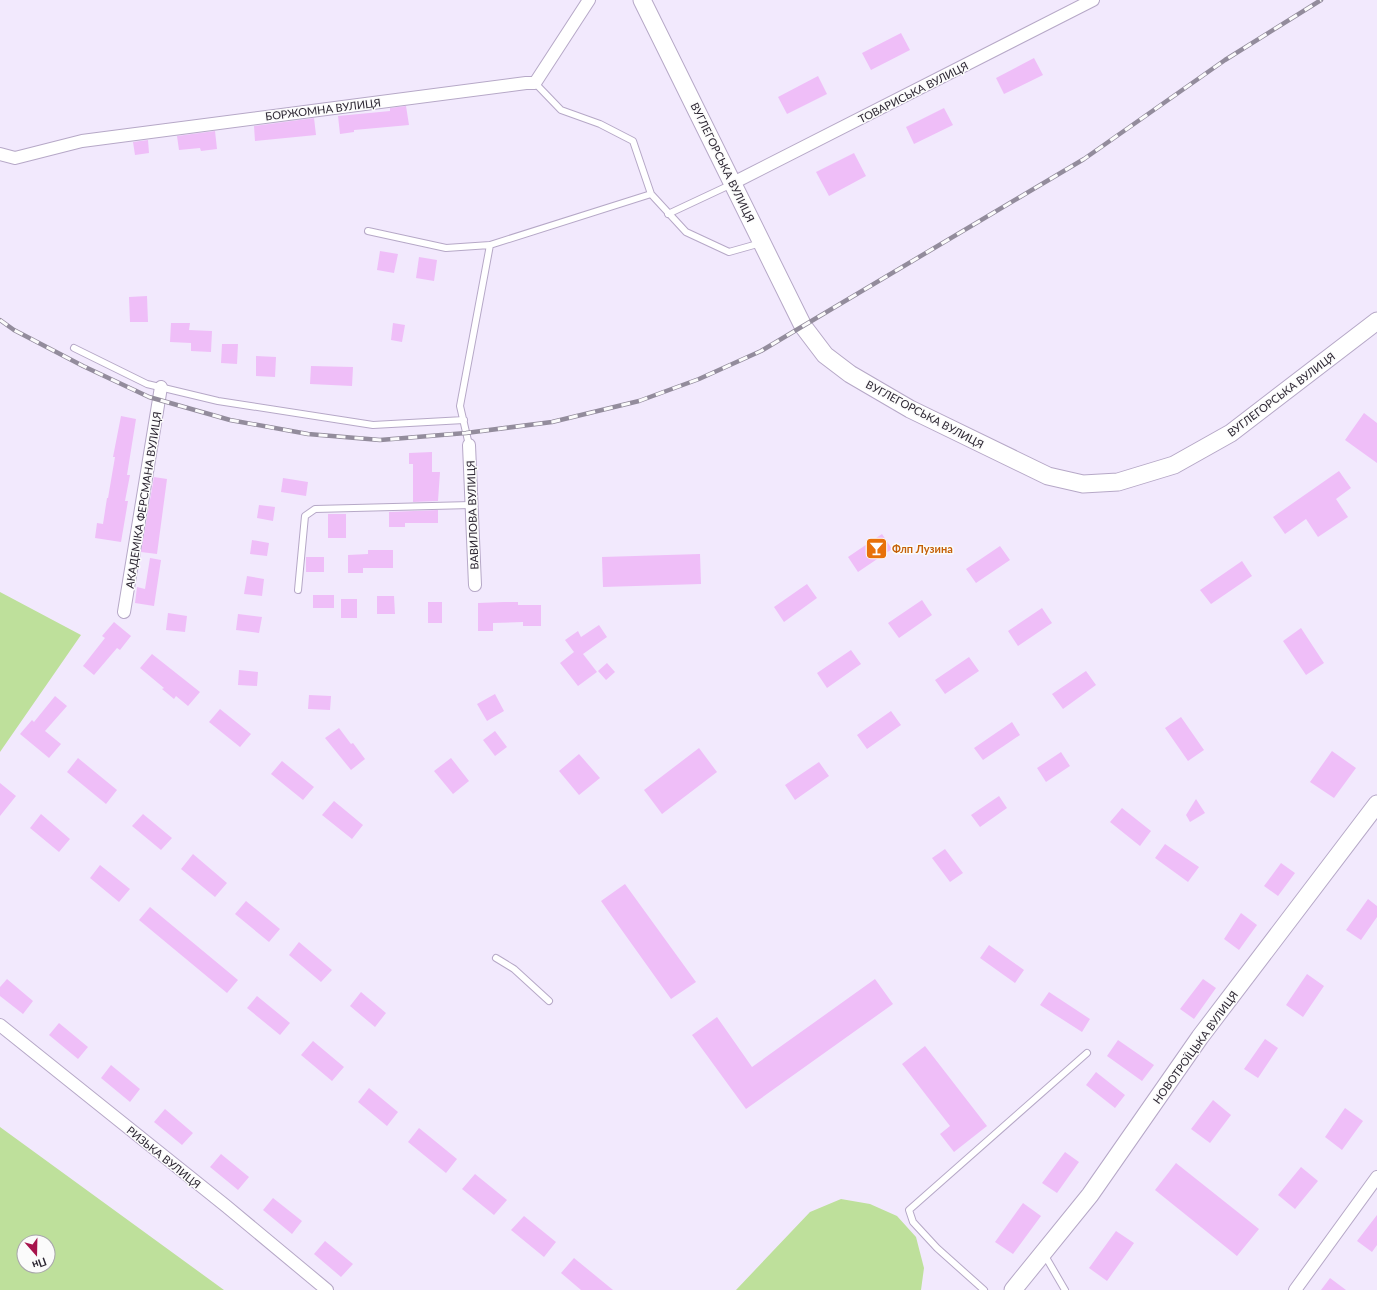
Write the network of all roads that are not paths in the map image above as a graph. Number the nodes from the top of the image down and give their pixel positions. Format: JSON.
{"nodes":[{"id":1,"x":589,"y":0,"type":"edge"},
{"id":2,"x":642,"y":0,"type":"edge"},
{"id":3,"x":1093,"y":0,"type":"edge"},
{"id":4,"x":535,"y":83,"type":"junction"},
{"id":5,"x":0,"y":154,"type":"edge"},
{"id":6,"x":733,"y":183,"type":"junction"},
{"id":7,"x":651,"y":194,"type":"junction"},
{"id":8,"x":668,"y":214,"type":"junction"},
{"id":9,"x":368,"y":231,"type":"dead end"},
{"id":10,"x":763,"y":243,"type":"junction"},
{"id":11,"x":490,"y":245,"type":"junction"},
{"id":12,"x":1377,"y":321,"type":"edge"},
{"id":13,"x":74,"y":348,"type":"dead end"},
{"id":14,"x":161,"y":387,"type":"junction"},
{"id":15,"x":464,"y":420,"type":"junction"},
{"id":16,"x":469,"y":445,"type":"joint"},
{"id":17,"x":471,"y":505,"type":"junction"},
{"id":18,"x":475,"y":585,"type":"dead end"},
{"id":19,"x":298,"y":590,"type":"dead end"},
{"id":20,"x":124,"y":612,"type":"dead end"},
{"id":21,"x":1377,"y":804,"type":"edge"},
{"id":22,"x":496,"y":958,"type":"dead end"},
{"id":23,"x":549,"y":1001,"type":"dead end"},
{"id":24,"x":0,"y":1025,"type":"edge"},
{"id":25,"x":1087,"y":1053,"type":"dead end"},
{"id":26,"x":1377,"y":1177,"type":"edge"},
{"id":27,"x":1043,"y":1253,"type":"junction"},
{"id":28,"x":327,"y":1290,"type":"edge"},
{"id":29,"x":984,"y":1290,"type":"edge"},
{"id":30,"x":1013,"y":1290,"type":"edge"},
{"id":31,"x":1065,"y":1290,"type":"edge"},
{"id":32,"x":1295,"y":1290,"type":"edge"}],
"edges":[{"from":1,"to":4,"type":"street"},
{"from":2,"to":6,"type":"main road","name":"ВУГЛЕГОРСЬКА ВУЛИЦЯ"},
{"from":3,"to":6,"type":"street","name":"ТОВАРИСЬКА ВУЛИЦЯ"},
{"from":4,"to":5,"type":"street","name":"БОРЖОМНА ВУЛИЦЯ"},
{"from":4,"to":7,"type":"lane"},
{"from":6,"to":8,"type":"lane"},
{"from":6,"to":10,"type":"main road","name":"ВУГЛЕГОРСЬКА ВУЛИЦЯ"},
{"from":7,"to":8,"type":"lane"},
{"from":7,"to":11,"type":"lane"},
{"from":8,"to":10,"type":"lane"},
{"from":9,"to":11,"type":"lane"},
{"from":10,"to":12,"type":"main road","name":"ВУГЛЕГОРСЬКА ВУЛИЦЯ"},
{"from":11,"to":15,"type":"lane"},
{"from":13,"to":14,"type":"lane"},
{"from":14,"to":15,"type":"lane"},
{"from":14,"to":20,"type":"street","name":"АКАДЕМІКА ФЕРСМАНА ВУЛИЦЯ"},
{"from":15,"to":16,"type":"lane"},
{"from":16,"to":17,"type":"street","name":"ВАВИЛОВА ВУЛИЦЯ"},
{"from":17,"to":18,"type":"street","name":"ВАВИЛОВА ВУЛИЦЯ"},
{"from":17,"to":19,"type":"lane"},
{"from":21,"to":27,"type":"main road","name":"НОВОТРОЇЦЬКА ВУЛИЦЯ"},
{"from":22,"to":23,"type":"lane"},
{"from":24,"to":28,"type":"street","name":"РИЗЬКА ВУЛИЦЯ"},
{"from":25,"to":29,"type":"lane"},
{"from":26,"to":32,"type":"street"},
{"from":27,"to":30,"type":"main road","name":"НОВОТРОЇЦЬКА ВУЛИЦЯ"},
{"from":27,"to":31,"type":"lane"}]}
